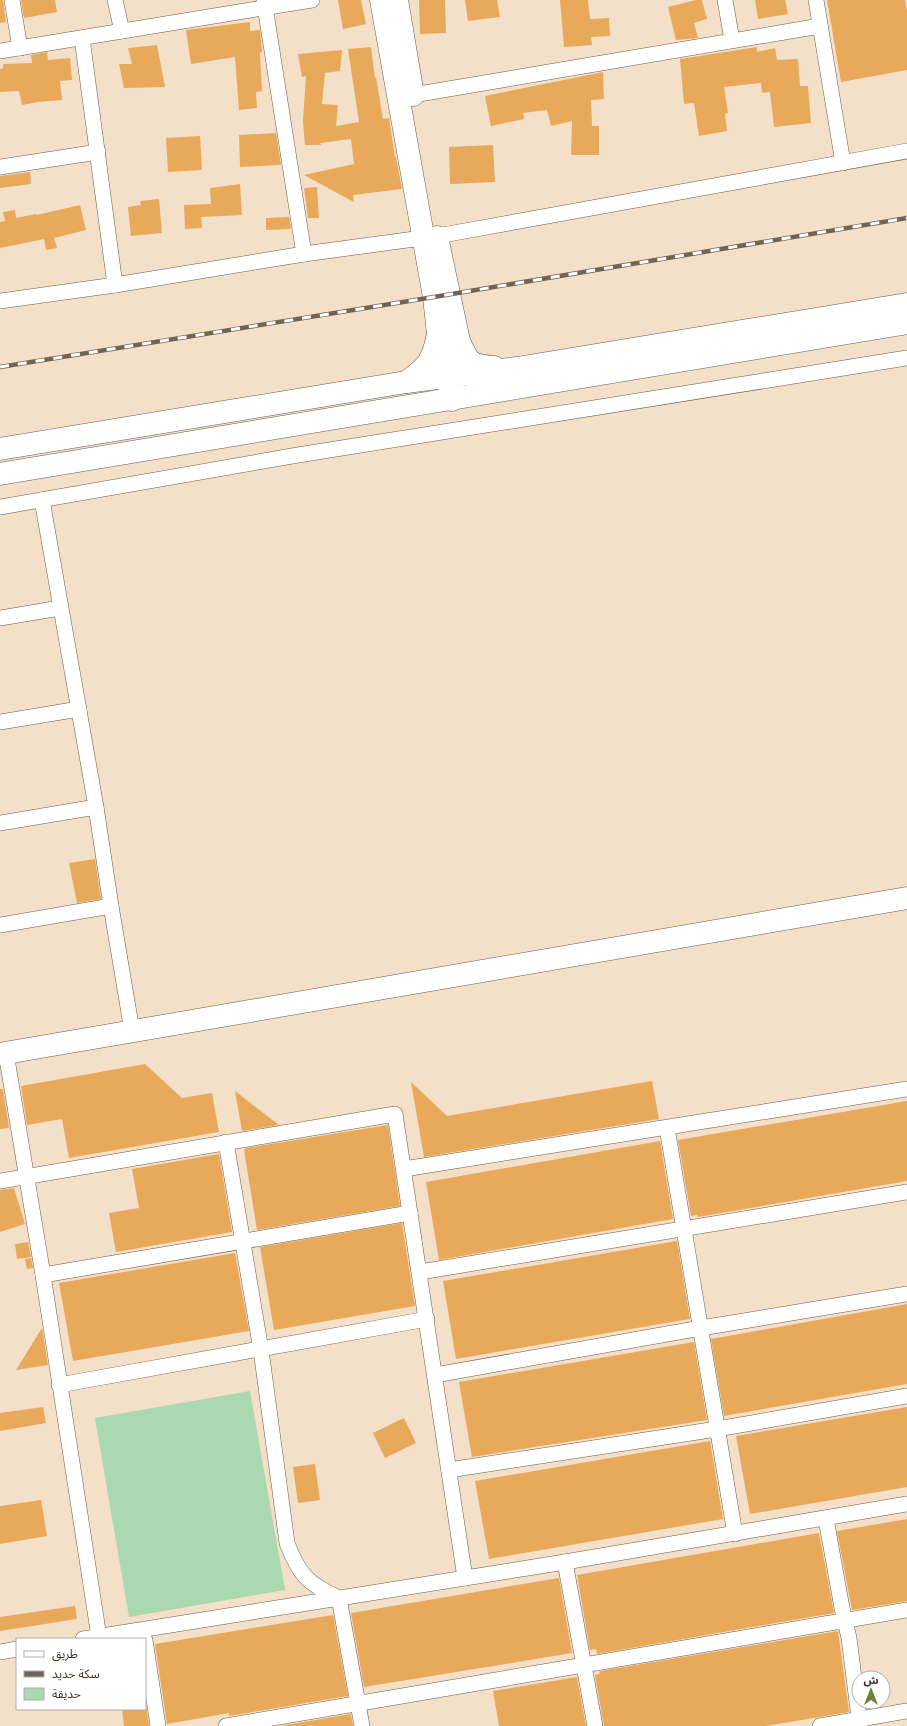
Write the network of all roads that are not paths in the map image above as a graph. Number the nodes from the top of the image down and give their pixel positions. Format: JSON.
{"nodes":[{"id":1,"x":12,"y":0,"type":"edge"},
{"id":2,"x":115,"y":0,"type":"edge"},
{"id":3,"x":312,"y":0,"type":"edge"},
{"id":4,"x":380,"y":0,"type":"edge"},
{"id":5,"x":397,"y":0,"type":"edge"},
{"id":6,"x":725,"y":0,"type":"edge"},
{"id":7,"x":816,"y":0,"type":"edge"},
{"id":8,"x":265,"y":4,"type":"edge"},
{"id":9,"x":820,"y":26,"type":"junction"},
{"id":10,"x":122,"y":31,"type":"junction"},
{"id":11,"x":82,"y":38,"type":"junction"},
{"id":12,"x":732,"y":40,"type":"junction"},
{"id":13,"x":20,"y":48,"type":"junction"},
{"id":14,"x":0,"y":52,"type":"edge"},
{"id":15,"x":412,"y":95,"type":"junction"},
{"id":16,"x":98,"y":152,"type":"junction"},
{"id":17,"x":907,"y":152,"type":"edge"},
{"id":18,"x":843,"y":163,"type":"junction"},
{"id":19,"x":0,"y":167,"type":"edge"},
{"id":20,"x":430,"y":237,"type":"junction"},
{"id":21,"x":304,"y":254,"type":"junction"},
{"id":22,"x":115,"y":286,"type":"junction"},
{"id":23,"x":0,"y":301,"type":"edge"},
{"id":24,"x":907,"y":304,"type":"edge"},
{"id":25,"x":907,"y":323,"type":"edge"},
{"id":26,"x":438,"y":334,"type":"junction"},
{"id":27,"x":459,"y":341,"type":"junction"},
{"id":28,"x":907,"y":358,"type":"edge"},
{"id":29,"x":517,"y":368,"type":"junction"},
{"id":30,"x":456,"y":375,"type":"junction"},
{"id":31,"x":406,"y":382,"type":"junction"},
{"id":32,"x":462,"y":398,"type":"junction"},
{"id":33,"x":0,"y":449,"type":"edge"},
{"id":34,"x":0,"y":474,"type":"edge"},
{"id":35,"x":42,"y":500,"type":"junction"},
{"id":36,"x":0,"y":507,"type":"edge"},
{"id":37,"x":60,"y":608,"type":"junction"},
{"id":38,"x":0,"y":618,"type":"edge"},
{"id":39,"x":79,"y":709,"type":"junction"},
{"id":40,"x":0,"y":722,"type":"edge"},
{"id":41,"x":96,"y":807,"type":"junction"},
{"id":42,"x":0,"y":823,"type":"edge"},
{"id":43,"x":907,"y":898,"type":"edge"},
{"id":44,"x":110,"y":906,"type":"junction"},
{"id":45,"x":0,"y":925,"type":"edge"},
{"id":46,"x":132,"y":1031,"type":"junction"},
{"id":47,"x":3,"y":1054,"type":"edge"},
{"id":48,"x":907,"y":1089,"type":"edge"},
{"id":49,"x":667,"y":1128,"type":"junction"},
{"id":50,"x":226,"y":1142,"type":"junction"},
{"id":51,"x":404,"y":1169,"type":"junction"},
{"id":52,"x":27,"y":1176,"type":"junction"},
{"id":53,"x":0,"y":1181,"type":"edge"},
{"id":54,"x":907,"y":1192,"type":"edge"},
{"id":55,"x":410,"y":1213,"type":"junction"},
{"id":56,"x":683,"y":1228,"type":"junction"},
{"id":57,"x":243,"y":1242,"type":"junction"},
{"id":58,"x":420,"y":1272,"type":"junction"},
{"id":59,"x":43,"y":1275,"type":"junction"},
{"id":60,"x":907,"y":1294,"type":"edge"},
{"id":61,"x":427,"y":1319,"type":"junction"},
{"id":62,"x":701,"y":1328,"type":"junction"},
{"id":63,"x":261,"y":1350,"type":"junction"},
{"id":64,"x":435,"y":1375,"type":"junction"},
{"id":65,"x":59,"y":1385,"type":"junction"},
{"id":66,"x":907,"y":1396,"type":"edge"},
{"id":67,"x":717,"y":1429,"type":"junction"},
{"id":68,"x":449,"y":1470,"type":"junction"},
{"id":69,"x":907,"y":1504,"type":"edge"},
{"id":70,"x":826,"y":1518,"type":"junction"},
{"id":71,"x":735,"y":1534,"type":"junction"},
{"id":72,"x":565,"y":1562,"type":"junction"},
{"id":73,"x":465,"y":1578,"type":"junction"},
{"id":74,"x":339,"y":1598,"type":"junction"},
{"id":75,"x":907,"y":1610,"type":"edge"},
{"id":76,"x":845,"y":1620,"type":"junction"},
{"id":77,"x":99,"y":1636,"type":"junction"},
{"id":78,"x":144,"y":1636,"type":"edge"},
{"id":79,"x":88,"y":1638,"type":"edge"},
{"id":80,"x":16,"y":1649,"type":"edge"},
{"id":81,"x":146,"y":1649,"type":"edge"},
{"id":82,"x":0,"y":1652,"type":"edge"},
{"id":83,"x":585,"y":1665,"type":"junction"},
{"id":84,"x":358,"y":1703,"type":"junction"},
{"id":85,"x":907,"y":1711,"type":"edge"},
{"id":86,"x":860,"y":1723,"type":"edge"},
{"id":87,"x":158,"y":1726,"type":"edge"},
{"id":88,"x":226,"y":1726,"type":"edge"},
{"id":89,"x":362,"y":1726,"type":"edge"},
{"id":90,"x":595,"y":1726,"type":"edge"},
{"id":91,"x":820,"y":1726,"type":"edge"}],
"edges":[{"from":1,"to":13,"type":"street"},
{"from":2,"to":10,"type":"street"},
{"from":3,"to":8,"type":"street"},
{"from":4,"to":20,"type":"main road"},
{"from":5,"to":15,"type":"main road"},
{"from":6,"to":12,"type":"street"},
{"from":7,"to":9,"type":"street"},
{"from":8,"to":10,"type":"street"},
{"from":8,"to":21,"type":"street"},
{"from":9,"to":12,"type":"street"},
{"from":9,"to":18,"type":"street"},
{"from":10,"to":11,"type":"street"},
{"from":11,"to":13,"type":"street"},
{"from":11,"to":16,"type":"street"},
{"from":12,"to":15,"type":"street"},
{"from":13,"to":14,"type":"street"},
{"from":15,"to":20,"type":"main road"},
{"from":16,"to":19,"type":"street"},
{"from":16,"to":22,"type":"street"},
{"from":17,"to":18,"type":"street"},
{"from":18,"to":20,"type":"street"},
{"from":20,"to":21,"type":"street"},
{"from":20,"to":26,"type":"main road"},
{"from":20,"to":27,"type":"main road"},
{"from":21,"to":22,"type":"street"},
{"from":22,"to":23,"type":"street"},
{"from":24,"to":29,"type":"main road"},
{"from":25,"to":32,"type":"main road"},
{"from":26,"to":30,"type":"main road"},
{"from":26,"to":31,"type":"main road"},
{"from":27,"to":29,"type":"main road"},
{"from":27,"to":30,"type":"main road"},
{"from":28,"to":35,"type":"street"},
{"from":29,"to":30,"type":"main road"},
{"from":30,"to":31,"type":"main road"},
{"from":30,"to":32,"type":"main road"},
{"from":31,"to":33,"type":"main road"},
{"from":32,"to":34,"type":"main road"},
{"from":35,"to":36,"type":"street"},
{"from":35,"to":37,"type":"street"},
{"from":37,"to":38,"type":"street"},
{"from":37,"to":39,"type":"street"},
{"from":39,"to":40,"type":"street"},
{"from":39,"to":41,"type":"street"},
{"from":41,"to":42,"type":"street"},
{"from":41,"to":44,"type":"street"},
{"from":43,"to":46,"type":"main road"},
{"from":44,"to":45,"type":"street"},
{"from":44,"to":46,"type":"street"},
{"from":46,"to":47,"type":"main road"},
{"from":47,"to":52,"type":"street"},
{"from":48,"to":49,"type":"street"},
{"from":49,"to":51,"type":"street"},
{"from":49,"to":56,"type":"street"},
{"from":50,"to":51,"type":"street"},
{"from":50,"to":52,"type":"street"},
{"from":50,"to":57,"type":"street"},
{"from":51,"to":55,"type":"street"},
{"from":52,"to":53,"type":"street"},
{"from":52,"to":59,"type":"street"},
{"from":54,"to":56,"type":"street"},
{"from":55,"to":57,"type":"street"},
{"from":55,"to":58,"type":"street"},
{"from":56,"to":58,"type":"street"},
{"from":56,"to":62,"type":"street"},
{"from":57,"to":59,"type":"street"},
{"from":57,"to":63,"type":"street"},
{"from":58,"to":61,"type":"street"},
{"from":59,"to":65,"type":"street"},
{"from":60,"to":62,"type":"street"},
{"from":61,"to":63,"type":"street"},
{"from":61,"to":64,"type":"street"},
{"from":62,"to":64,"type":"street"},
{"from":62,"to":67,"type":"street"},
{"from":63,"to":65,"type":"street"},
{"from":63,"to":74,"type":"street"},
{"from":64,"to":68,"type":"street"},
{"from":65,"to":77,"type":"street"},
{"from":66,"to":67,"type":"street"},
{"from":67,"to":68,"type":"street"},
{"from":67,"to":71,"type":"street"},
{"from":68,"to":73,"type":"street"},
{"from":69,"to":70,"type":"street"},
{"from":70,"to":71,"type":"street"},
{"from":70,"to":76,"type":"street"},
{"from":71,"to":72,"type":"street"},
{"from":72,"to":73,"type":"street"},
{"from":72,"to":83,"type":"street"},
{"from":73,"to":74,"type":"street"},
{"from":74,"to":78,"type":"street"},
{"from":74,"to":84,"type":"street"},
{"from":75,"to":76,"type":"street"},
{"from":76,"to":83,"type":"street"},
{"from":76,"to":86,"type":"street"},
{"from":77,"to":78,"type":"street"},
{"from":77,"to":79,"type":"street"},
{"from":80,"to":82,"type":"street"},
{"from":81,"to":87,"type":"street"},
{"from":83,"to":84,"type":"street"},
{"from":83,"to":90,"type":"street"},
{"from":84,"to":88,"type":"street"},
{"from":84,"to":89,"type":"street"},
{"from":85,"to":86,"type":"street"},
{"from":86,"to":91,"type":"street"}]}
